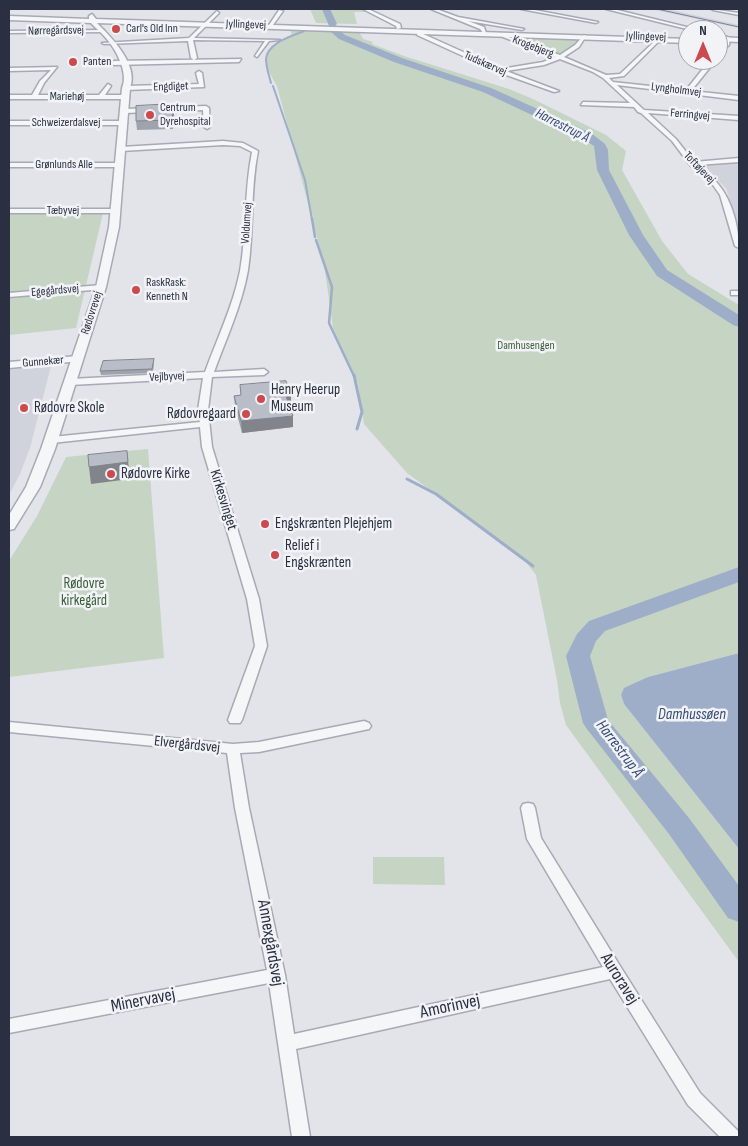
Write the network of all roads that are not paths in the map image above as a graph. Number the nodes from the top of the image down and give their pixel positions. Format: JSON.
{"nodes":[{"id":1,"x":365,"y":9,"type":"edge"},
{"id":2,"x":433,"y":9,"type":"edge"},
{"id":3,"x":523,"y":9,"type":"edge"},
{"id":4,"x":608,"y":9,"type":"edge"},
{"id":5,"x":713,"y":9,"type":"edge"},
{"id":6,"x":95,"y":10,"type":"edge"},
{"id":7,"x":281,"y":11,"type":"dead end"},
{"id":8,"x":217,"y":12,"type":"dead end"},
{"id":9,"x":625,"y":13,"type":"junction"},
{"id":10,"x":739,"y":14,"type":"edge"},
{"id":11,"x":9,"y":17,"type":"edge"},
{"id":12,"x":609,"y":17,"type":"dead end"},
{"id":13,"x":459,"y":18,"type":"junction"},
{"id":14,"x":92,"y":19,"type":"junction"},
{"id":15,"x":102,"y":20,"type":"junction"},
{"id":16,"x":603,"y":20,"type":"dead end"},
{"id":17,"x":596,"y":22,"type":"junction"},
{"id":18,"x":206,"y":23,"type":"junction"},
{"id":19,"x":271,"y":24,"type":"junction"},
{"id":20,"x":678,"y":26,"type":"edge"},
{"id":21,"x":399,"y":28,"type":"junction"},
{"id":22,"x":522,"y":29,"type":"dead end"},
{"id":23,"x":419,"y":31,"type":"junction"},
{"id":24,"x":9,"y":32,"type":"edge"},
{"id":25,"x":103,"y":32,"type":"junction"},
{"id":26,"x":484,"y":32,"type":"junction"},
{"id":27,"x":583,"y":35,"type":"junction"},
{"id":28,"x":505,"y":36,"type":"dead end"},
{"id":29,"x":190,"y":39,"type":"junction"},
{"id":30,"x":216,"y":39,"type":"junction"},
{"id":31,"x":137,"y":40,"type":"junction"},
{"id":32,"x":268,"y":40,"type":"junction"},
{"id":33,"x":278,"y":40,"type":"dead end"},
{"id":34,"x":657,"y":40,"type":"junction"},
{"id":35,"x":678,"y":40,"type":"edge"},
{"id":36,"x":678,"y":40,"type":"edge"},
{"id":37,"x":218,"y":45,"type":"dead end"},
{"id":38,"x":140,"y":47,"type":"dead end"},
{"id":39,"x":108,"y":48,"type":"junction"},
{"id":40,"x":221,"y":52,"type":"dead end"},
{"id":41,"x":143,"y":53,"type":"dead end"},
{"id":42,"x":257,"y":56,"type":"dead end"},
{"id":43,"x":560,"y":57,"type":"junction"},
{"id":44,"x":194,"y":58,"type":"dead end"},
{"id":45,"x":223,"y":58,"type":"dead end"},
{"id":46,"x":147,"y":59,"type":"dead end"},
{"id":47,"x":239,"y":60,"type":"dead end"},
{"id":48,"x":123,"y":62,"type":"junction"},
{"id":49,"x":114,"y":63,"type":"junction"},
{"id":50,"x":9,"y":69,"type":"edge"},
{"id":51,"x":705,"y":70,"type":"edge"},
{"id":52,"x":500,"y":71,"type":"junction"},
{"id":53,"x":199,"y":72,"type":"dead end"},
{"id":54,"x":605,"y":77,"type":"junction"},
{"id":55,"x":611,"y":82,"type":"junction"},
{"id":56,"x":123,"y":83,"type":"junction"},
{"id":57,"x":108,"y":86,"type":"dead end"},
{"id":58,"x":556,"y":91,"type":"dead end"},
{"id":59,"x":687,"y":92,"type":"junction"},
{"id":60,"x":9,"y":97,"type":"edge"},
{"id":61,"x":34,"y":97,"type":"junction"},
{"id":62,"x":101,"y":97,"type":"junction"},
{"id":63,"x":126,"y":97,"type":"junction"},
{"id":64,"x":739,"y":98,"type":"edge"},
{"id":65,"x":583,"y":104,"type":"dead end"},
{"id":66,"x":634,"y":105,"type":"junction"},
{"id":67,"x":125,"y":111,"type":"junction"},
{"id":68,"x":640,"y":111,"type":"junction"},
{"id":69,"x":739,"y":118,"type":"edge"},
{"id":70,"x":9,"y":123,"type":"edge"},
{"id":71,"x":124,"y":123,"type":"junction"},
{"id":72,"x":207,"y":126,"type":"dead end"},
{"id":73,"x":121,"y":149,"type":"junction"},
{"id":74,"x":739,"y":160,"type":"edge"},
{"id":75,"x":692,"y":164,"type":"junction"},
{"id":76,"x":9,"y":165,"type":"edge"},
{"id":77,"x":120,"y":165,"type":"junction"},
{"id":78,"x":9,"y":211,"type":"edge"},
{"id":79,"x":116,"y":211,"type":"junction"},
{"id":80,"x":739,"y":246,"type":"edge"},
{"id":81,"x":101,"y":287,"type":"junction"},
{"id":82,"x":9,"y":295,"type":"edge"},
{"id":83,"x":77,"y":359,"type":"junction"},
{"id":84,"x":9,"y":365,"type":"edge"},
{"id":85,"x":264,"y":372,"type":"dead end"},
{"id":86,"x":208,"y":375,"type":"junction"},
{"id":87,"x":70,"y":382,"type":"junction"},
{"id":88,"x":203,"y":424,"type":"junction"},
{"id":89,"x":52,"y":440,"type":"junction"},
{"id":90,"x":9,"y":526,"type":"edge"},
{"id":91,"x":235,"y":720,"type":"dead end"},
{"id":92,"x":364,"y":726,"type":"dead end"},
{"id":93,"x":9,"y":727,"type":"edge"},
{"id":94,"x":233,"y":749,"type":"junction"},
{"id":95,"x":528,"y":808,"type":"dead end"},
{"id":96,"x":614,"y":971,"type":"junction"},
{"id":97,"x":277,"y":975,"type":"junction"},
{"id":98,"x":9,"y":1026,"type":"edge"},
{"id":99,"x":287,"y":1043,"type":"junction"},
{"id":100,"x":301,"y":1137,"type":"edge"},
{"id":101,"x":732,"y":1137,"type":"edge"}],
"edges":[{"from":1,"to":21,"type":"street"},
{"from":2,"to":13,"type":"street","name":"Krogebjerg"},
{"from":3,"to":17,"type":"street"},
{"from":4,"to":9,"type":"street"},
{"from":5,"to":10,"type":"street"},
{"from":6,"to":14,"type":"street"},
{"from":6,"to":15,"type":"street"},
{"from":7,"to":19,"type":"street","name":"Jyllingevej"},
{"from":8,"to":18,"type":"street","name":"Jyllingevej"},
{"from":9,"to":12,"type":"street"},
{"from":9,"to":20,"type":"street"},
{"from":11,"to":14,"type":"street","name":"Jyllingevej"},
{"from":13,"to":22,"type":"street","name":"Krogebjerg"},
{"from":13,"to":26,"type":"street","name":"Krogebjerg"},
{"from":14,"to":15,"type":"street","name":"Jyllingevej"},
{"from":14,"to":25,"type":"street"},
{"from":15,"to":18,"type":"street","name":"Jyllingevej"},
{"from":15,"to":25,"type":"street","name":"Rødovrevej"},
{"from":16,"to":17,"type":"street"},
{"from":17,"to":27,"type":"street","name":"Krogebjerg"},
{"from":18,"to":19,"type":"street","name":"Jyllingevej"},
{"from":18,"to":23,"type":"street","name":"Jyllingevej"},
{"from":18,"to":29,"type":"street"},
{"from":19,"to":21,"type":"street","name":"Jyllingevej"},
{"from":21,"to":26,"type":"street","name":"Jyllingevej"},
{"from":23,"to":26,"type":"street","name":"Jyllingevej"},
{"from":23,"to":52,"type":"street","name":"Tudskærvej"},
{"from":24,"to":25,"type":"street","name":"Nørregårdsvej"},
{"from":25,"to":39,"type":"street","name":"Rødovrevej"},
{"from":26,"to":27,"type":"street","name":"Jyllingevej"},
{"from":27,"to":34,"type":"street","name":"Jyllingevej"},
{"from":27,"to":35,"type":"street","name":"Jyllingevej"},
{"from":27,"to":43,"type":"street","name":"Krogebjerg"},
{"from":28,"to":43,"type":"street","name":"Krogebjerg"},
{"from":29,"to":30,"type":"street"},
{"from":29,"to":31,"type":"street"},
{"from":29,"to":44,"type":"street","name":"Engdiget"},
{"from":30,"to":32,"type":"street"},
{"from":30,"to":37,"type":"street"},
{"from":31,"to":38,"type":"street"},
{"from":31,"to":39,"type":"street"},
{"from":32,"to":33,"type":"street"},
{"from":32,"to":42,"type":"street"},
{"from":34,"to":36,"type":"street","name":"Jyllingevej"},
{"from":34,"to":54,"type":"street"},
{"from":39,"to":48,"type":"street","name":"Rødovrevej"},
{"from":39,"to":49,"type":"street","name":"Rødovrevej"},
{"from":40,"to":45,"type":"street"},
{"from":41,"to":46,"type":"street"},
{"from":43,"to":52,"type":"street"},
{"from":43,"to":54,"type":"street","name":"Toftøjevej"},
{"from":47,"to":48,"type":"street"},
{"from":48,"to":49,"type":"street"},
{"from":48,"to":56,"type":"street","name":"Rødovrevej"},
{"from":49,"to":56,"type":"street","name":"Rødovrevej"},
{"from":50,"to":61,"type":"street","name":"Mariehøj"},
{"from":51,"to":59,"type":"street"},
{"from":52,"to":58,"type":"street","name":"Tudskærvej"},
{"from":53,"to":56,"type":"street","name":"Engdiget"},
{"from":54,"to":55,"type":"street","name":"Toftøjevej"},
{"from":55,"to":59,"type":"street","name":"Lyngholmvej"},
{"from":55,"to":66,"type":"street","name":"Toftøjevej"},
{"from":56,"to":63,"type":"street","name":"Rødovrevej"},
{"from":57,"to":62,"type":"street","name":"Mariehøj"},
{"from":59,"to":64,"type":"street","name":"Lyngholmvej"},
{"from":60,"to":61,"type":"street","name":"Mariehøj"},
{"from":61,"to":62,"type":"street","name":"Mariehøj"},
{"from":62,"to":63,"type":"street","name":"Mariehøj"},
{"from":63,"to":67,"type":"street","name":"Rødovrevej"},
{"from":65,"to":66,"type":"street"},
{"from":66,"to":68,"type":"street","name":"Toftøjevej"},
{"from":67,"to":71,"type":"street","name":"Rødovrevej"},
{"from":67,"to":72,"type":"street"},
{"from":68,"to":69,"type":"street","name":"Ferringvej"},
{"from":68,"to":75,"type":"street","name":"Toftøjevej"},
{"from":70,"to":71,"type":"street","name":"Schweizerdalsvej"},
{"from":71,"to":73,"type":"street","name":"Rødovrevej"},
{"from":73,"to":77,"type":"street","name":"Rødovrevej"},
{"from":73,"to":86,"type":"street","name":"Voldumvej"},
{"from":74,"to":75,"type":"street"},
{"from":75,"to":80,"type":"street","name":"Toftøjevej"},
{"from":76,"to":77,"type":"street","name":"Grønlunds Alle"},
{"from":77,"to":79,"type":"street","name":"Rødovrevej"},
{"from":78,"to":79,"type":"street","name":"Tæbyvej"},
{"from":79,"to":81,"type":"street","name":"Rødovrevej"},
{"from":81,"to":82,"type":"street","name":"Egegårdsvej"},
{"from":81,"to":83,"type":"street","name":"Rødovrevej"},
{"from":83,"to":84,"type":"street","name":"Gunnekær"},
{"from":83,"to":87,"type":"street","name":"Rødovrevej"},
{"from":85,"to":86,"type":"street","name":"Vejlbyvej"},
{"from":86,"to":87,"type":"street","name":"Vejlbyvej"},
{"from":86,"to":88,"type":"street","name":"Voldumvej"},
{"from":87,"to":89,"type":"street","name":"Rødovrevej"},
{"from":88,"to":89,"type":"street"},
{"from":88,"to":91,"type":"street","name":"Kirkesvinget"},
{"from":89,"to":90,"type":"street","name":"Rødovrevej"},
{"from":92,"to":94,"type":"street","name":"Elvergårdsvej"},
{"from":93,"to":94,"type":"street","name":"Elvergårdsvej"},
{"from":94,"to":97,"type":"street","name":"Annexgårdsvej"},
{"from":95,"to":96,"type":"street","name":"Auroravej"},
{"from":96,"to":99,"type":"street","name":"Amorinvej"},
{"from":96,"to":101,"type":"street","name":"Auroravej"},
{"from":97,"to":98,"type":"street","name":"Minervavej"},
{"from":97,"to":99,"type":"street","name":"Annexgårdsvej"},
{"from":99,"to":100,"type":"street","name":"Annexgårdsvej"}]}
